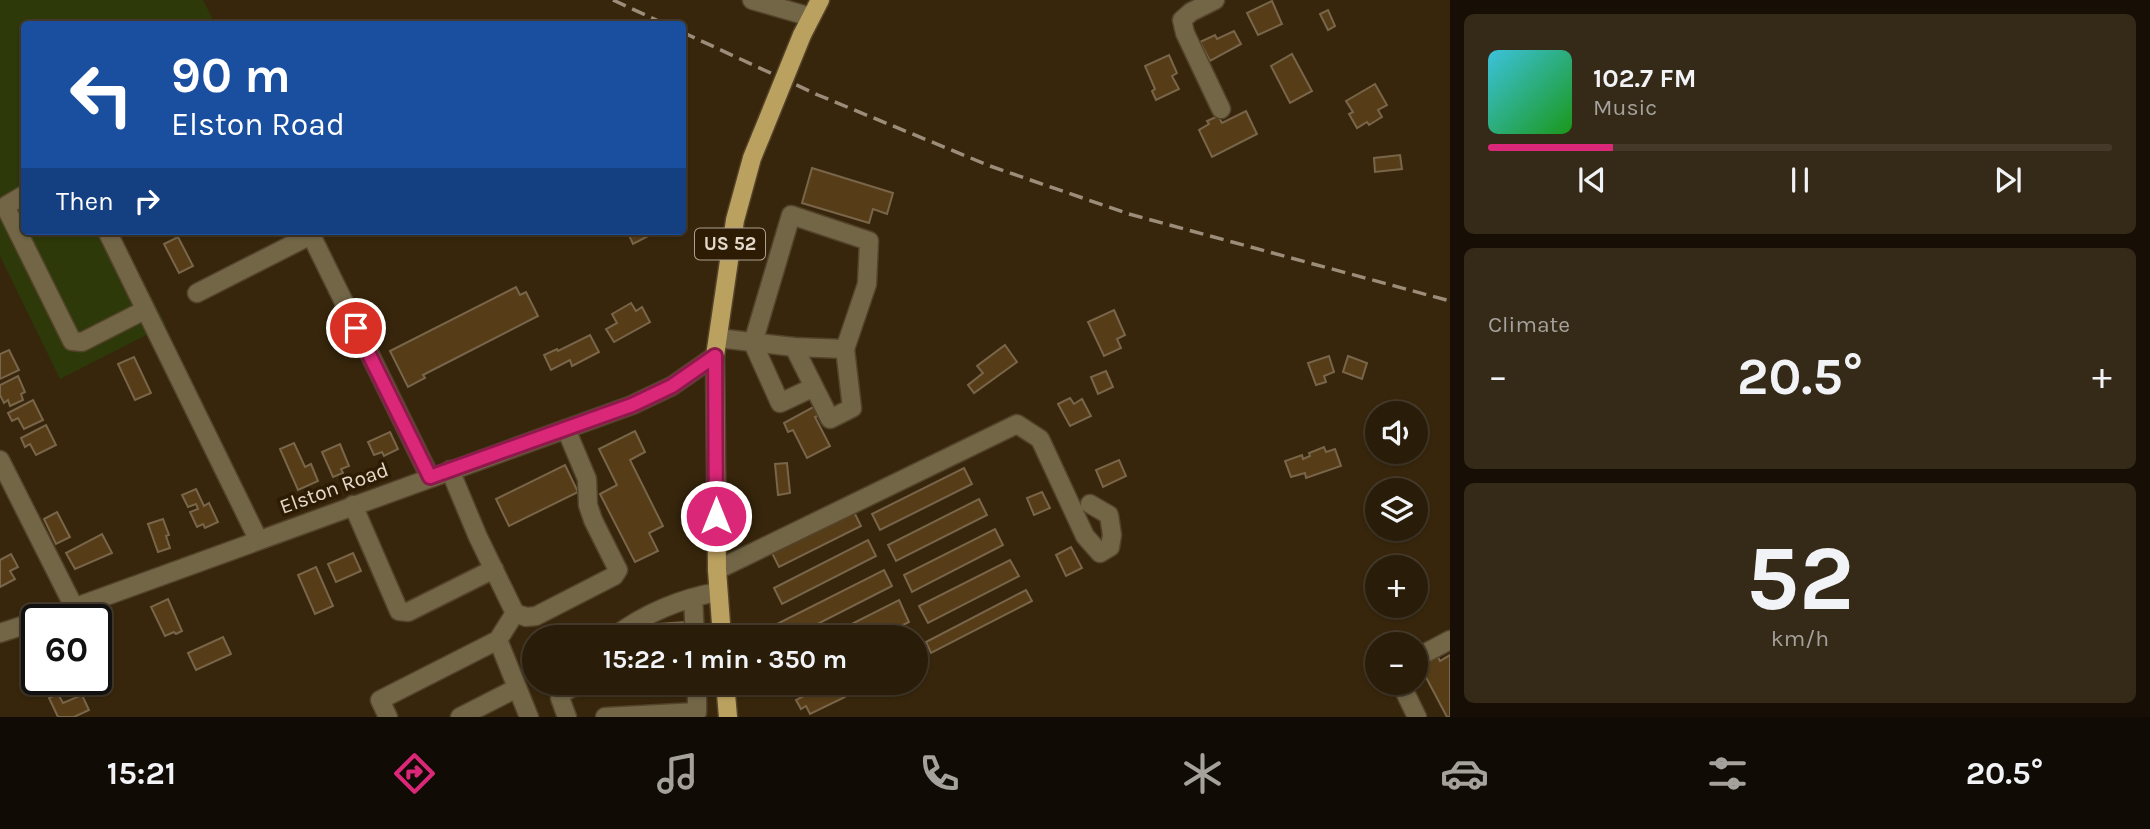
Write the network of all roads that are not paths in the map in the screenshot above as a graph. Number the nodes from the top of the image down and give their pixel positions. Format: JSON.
{"nodes":[{"id":1,"x":752,"y":0,"type":"edge"},
{"id":2,"x":820,"y":0,"type":"edge"},
{"id":3,"x":1215,"y":0,"type":"edge"},
{"id":4,"x":811,"y":17,"type":"junction"},
{"id":5,"x":1221,"y":109,"type":"dead end"},
{"id":6,"x":21,"y":196,"type":"edge"},
{"id":7,"x":109,"y":235,"type":"edge"},
{"id":8,"x":197,"y":293,"type":"dead end"},
{"id":9,"x":137,"y":314,"type":"dead end"},
{"id":10,"x":753,"y":343,"type":"junction"},
{"id":11,"x":716,"y":347,"type":"junction"},
{"id":12,"x":794,"y":348,"type":"junction"},
{"id":13,"x":845,"y":349,"type":"junction"},
{"id":14,"x":814,"y":387,"type":"junction"},
{"id":15,"x":566,"y":429,"type":"junction"},
{"id":16,"x":2,"y":469,"type":"edge"},
{"id":17,"x":450,"y":470,"type":"junction"},
{"id":18,"x":430,"y":477,"type":"junction"},
{"id":19,"x":1090,"y":504,"type":"dead end"},
{"id":20,"x":353,"y":505,"type":"junction"},
{"id":21,"x":258,"y":539,"type":"junction"},
{"id":22,"x":494,"y":569,"type":"junction"},
{"id":23,"x":717,"y":570,"type":"junction"},
{"id":24,"x":718,"y":592,"type":"junction"},
{"id":25,"x":693,"y":598,"type":"junction"},
{"id":26,"x":72,"y":604,"type":"edge"},
{"id":27,"x":82,"y":604,"type":"edge"},
{"id":28,"x":515,"y":613,"type":"junction"},
{"id":29,"x":635,"y":625,"type":"edge"},
{"id":30,"x":694,"y":625,"type":"edge"},
{"id":31,"x":721,"y":625,"type":"edge"},
{"id":32,"x":21,"y":626,"type":"edge"},
{"id":33,"x":0,"y":633,"type":"edge"},
{"id":34,"x":498,"y":640,"type":"junction"},
{"id":35,"x":1450,"y":640,"type":"edge"},
{"id":36,"x":1428,"y":652,"type":"edge"},
{"id":37,"x":517,"y":688,"type":"junction"},
{"id":38,"x":562,"y":695,"type":"edge"},
{"id":39,"x":697,"y":695,"type":"edge"},
{"id":40,"x":726,"y":695,"type":"edge"},
{"id":41,"x":1406,"y":695,"type":"edge"},
{"id":42,"x":697,"y":714,"type":"edge"},
{"id":43,"x":728,"y":714,"type":"edge"},
{"id":44,"x":388,"y":717,"type":"edge"},
{"id":45,"x":460,"y":717,"type":"edge"},
{"id":46,"x":529,"y":717,"type":"edge"},
{"id":47,"x":567,"y":717,"type":"edge"},
{"id":48,"x":605,"y":717,"type":"edge"},
{"id":49,"x":1417,"y":717,"type":"edge"}],
"edges":[{"from":1,"to":4,"type":"street"},
{"from":2,"to":4,"type":"main road","number":"US 52"},
{"from":3,"to":5,"type":"street"},
{"from":4,"to":11,"type":"main road","number":"US 52","bridge":true},
{"from":6,"to":9,"type":"street"},
{"from":7,"to":21,"type":"street"},
{"from":8,"to":18,"type":"street"},
{"from":10,"to":11,"type":"street"},
{"from":10,"to":12,"type":"street"},
{"from":10,"to":13,"type":"street"},
{"from":10,"to":14,"type":"street"},
{"from":11,"to":15,"type":"street","name":"Elston Road"},
{"from":11,"to":23,"type":"main road","number":"US 52"},
{"from":12,"to":13,"type":"street"},
{"from":12,"to":14,"type":"street"},
{"from":13,"to":14,"type":"street"},
{"from":15,"to":17,"type":"street","name":"Elston Road"},
{"from":15,"to":28,"type":"street"},
{"from":16,"to":26,"type":"street"},
{"from":17,"to":18,"type":"street","name":"Elston Road"},
{"from":17,"to":22,"type":"street"},
{"from":18,"to":20,"type":"street","name":"Elston Road"},
{"from":19,"to":23,"type":"street"},
{"from":20,"to":21,"type":"street","name":"Elston Road"},
{"from":20,"to":22,"type":"street"},
{"from":21,"to":27,"type":"street","name":"Elston Road"},
{"from":22,"to":28,"type":"street"},
{"from":23,"to":24,"type":"main road","number":"US 52"},
{"from":24,"to":25,"type":"street"},
{"from":24,"to":31,"type":"main road","number":"US 52"},
{"from":25,"to":29,"type":"street"},
{"from":25,"to":30,"type":"street"},
{"from":28,"to":34,"type":"street"},
{"from":32,"to":33,"type":"street","name":"Elston Road"},
{"from":34,"to":37,"type":"street"},
{"from":34,"to":44,"type":"street"},
{"from":35,"to":36,"type":"street"},
{"from":37,"to":45,"type":"street"},
{"from":37,"to":46,"type":"street"},
{"from":38,"to":47,"type":"street"},
{"from":39,"to":42,"type":"street"},
{"from":40,"to":43,"type":"main road"},
{"from":41,"to":49,"type":"street"},
{"from":42,"to":43,"type":"street"},
{"from":42,"to":48,"type":"street"}]}
